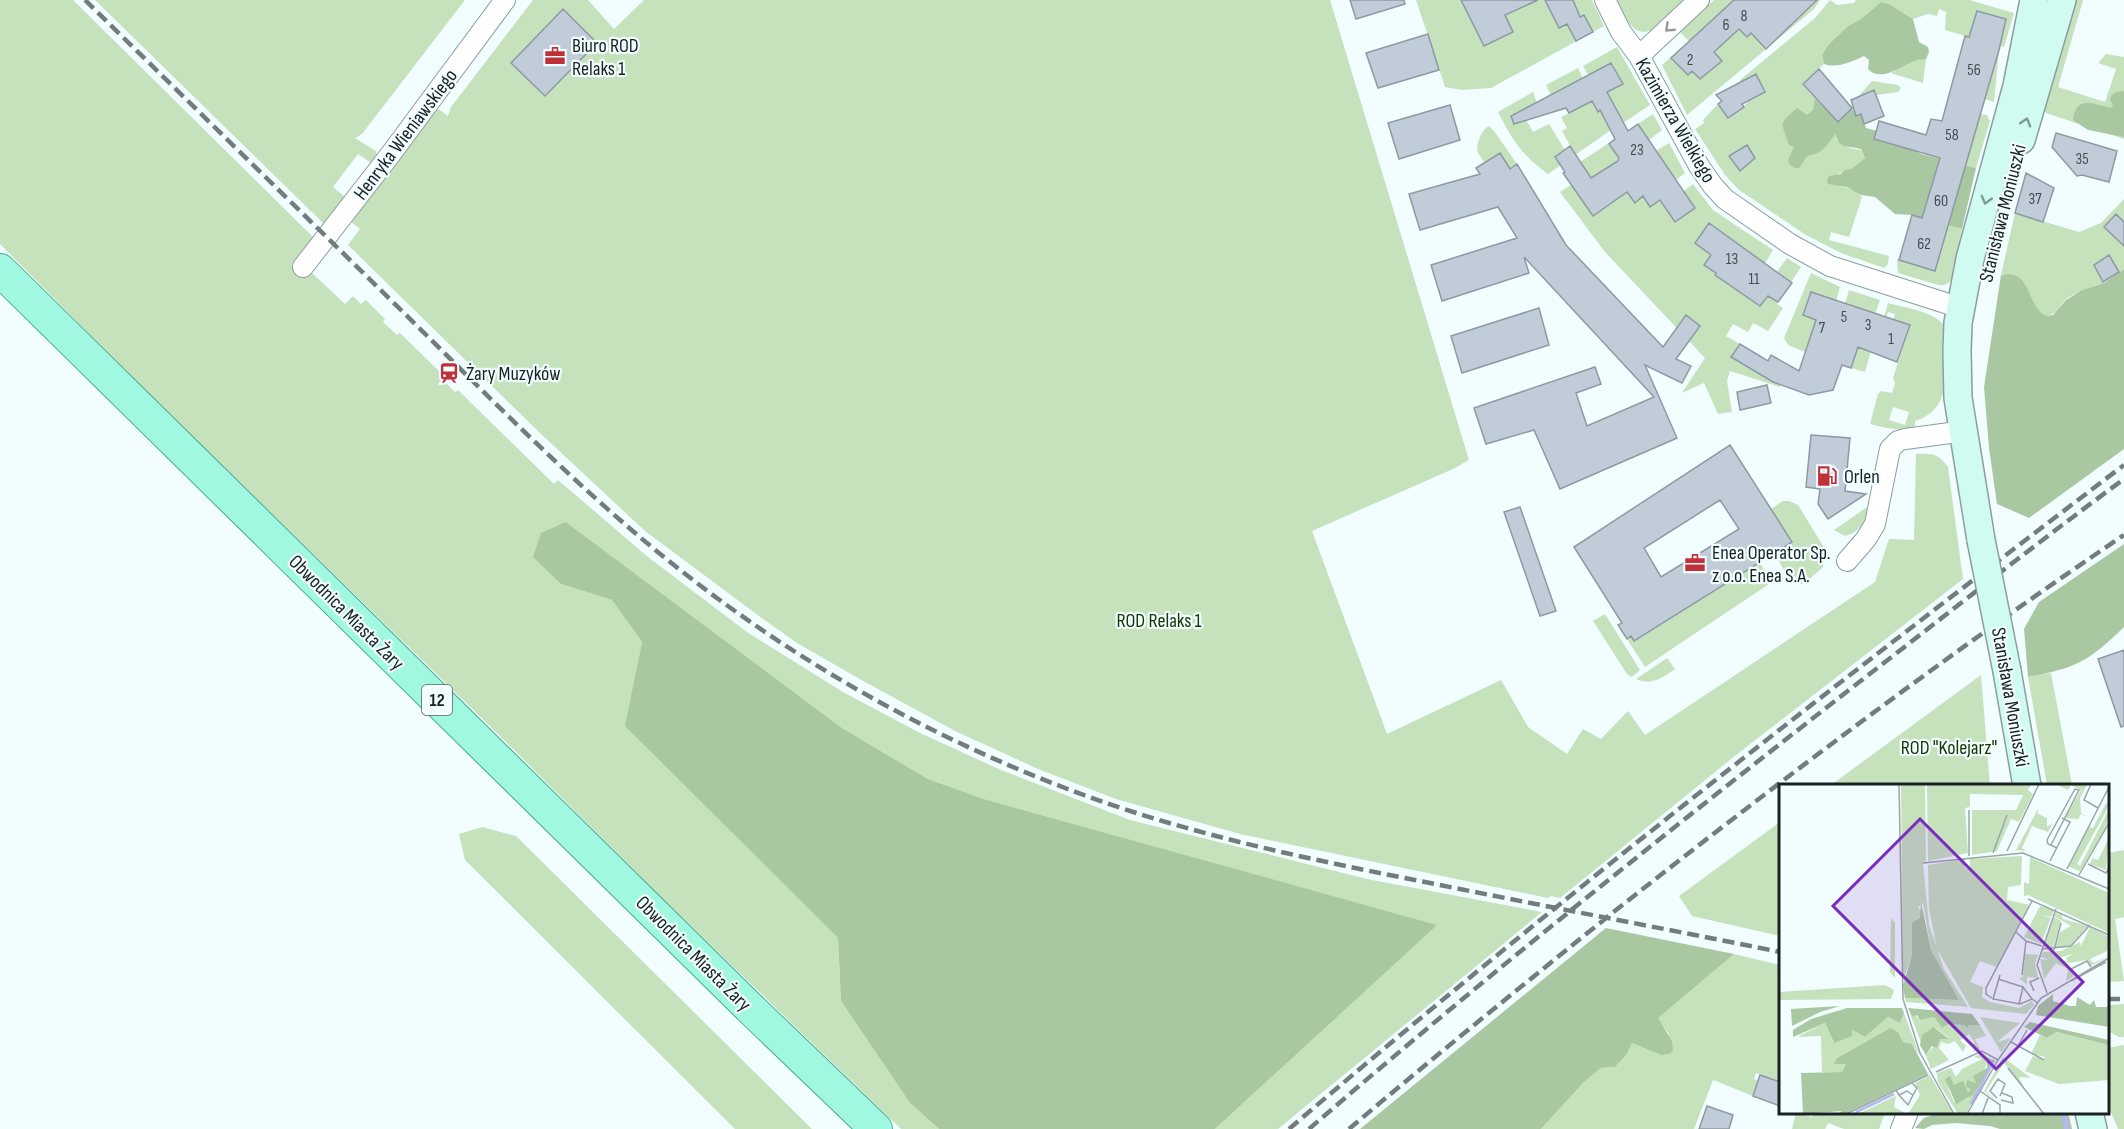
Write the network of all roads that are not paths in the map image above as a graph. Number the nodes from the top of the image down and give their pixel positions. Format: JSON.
{"nodes":[{"id":1,"x":505,"y":0,"type":"edge"},
{"id":2,"x":1605,"y":0,"type":"edge"},
{"id":3,"x":1699,"y":0,"type":"edge"},
{"id":4,"x":2034,"y":0,"type":"edge"},
{"id":5,"x":2062,"y":0,"type":"edge"},
{"id":6,"x":1639,"y":56,"type":"junction"},
{"id":7,"x":303,"y":267,"type":"dead end"},
{"id":8,"x":0,"y":270,"type":"edge"},
{"id":9,"x":1961,"y":308,"type":"junction"},
{"id":10,"x":1965,"y":432,"type":"junction"},
{"id":11,"x":1846,"y":561,"type":"dead end"},
{"id":12,"x":2027,"y":784,"type":"edge"},
{"id":13,"x":1908,"y":1114,"type":"edge"},
{"id":14,"x":2089,"y":1114,"type":"edge"},
{"id":15,"x":876,"y":1129,"type":"edge"},
{"id":16,"x":1901,"y":1129,"type":"edge"},
{"id":17,"x":2093,"y":1129,"type":"edge"}],
"edges":[{"from":1,"to":7,"type":"street","name":"Henryka Wieniawskiego"},
{"from":2,"to":6,"type":"street","name":"Kazimierza Wielkiego"},
{"from":3,"to":6,"type":"street","one_way":true},
{"from":4,"to":9,"type":"street","name":"Stanisława Moniuszki","one_way":true},
{"from":10,"to":5,"type":"street","name":"Stanisława Moniuszki","one_way":true},
{"from":6,"to":9,"type":"street","name":"Kazimierza Wielkiego"},
{"from":8,"to":15,"type":"main road","name":"Obwodnica Miasta Żary","number":"12"},
{"from":9,"to":10,"type":"street","name":"Stanisława Moniuszki"},
{"from":10,"to":11,"type":"street"},
{"from":10,"to":12,"type":"street","name":"Stanisława Moniuszki","bridge":true},
{"from":13,"to":16,"type":"street"},
{"from":14,"to":17,"type":"street"}]}
